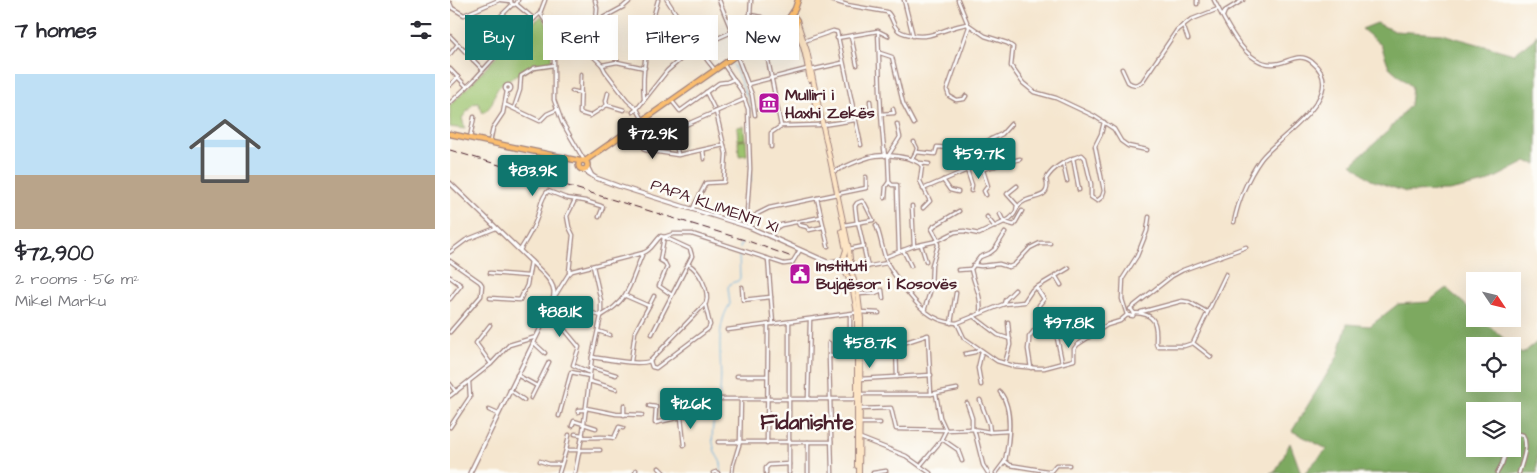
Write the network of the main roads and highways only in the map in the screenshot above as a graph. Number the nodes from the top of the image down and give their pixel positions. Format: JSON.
{"nodes":[{"id":1,"x":798,"y":0,"type":"edge"},
{"id":2,"x":795,"y":9,"type":"junction"},
{"id":3,"x":792,"y":15,"type":"edge"},
{"id":4,"x":796,"y":15,"type":"edge"},
{"id":5,"x":799,"y":28,"type":"edge"},
{"id":6,"x":799,"y":37,"type":"edge"},
{"id":7,"x":731,"y":60,"type":"edge"},
{"id":8,"x":809,"y":70,"type":"junction"},
{"id":9,"x":820,"y":125,"type":"junction"},
{"id":10,"x":450,"y":134,"type":"edge"},
{"id":11,"x":836,"y":195,"type":"junction"},
{"id":12,"x":842,"y":259,"type":"junction"},
{"id":13,"x":851,"y":264,"type":"junction"},
{"id":14,"x":842,"y":269,"type":"junction"},
{"id":15,"x":859,"y":313,"type":"junction"},
{"id":16,"x":858,"y":355,"type":"junction"},
{"id":17,"x":858,"y":379,"type":"junction"},
{"id":18,"x":858,"y":437,"type":"junction"},
{"id":19,"x":858,"y":473,"type":"edge"}],
"edges":[{"from":1,"to":2,"type":"main road"},
{"from":2,"to":3,"type":"main road"},
{"from":2,"to":4,"type":"main road"},
{"from":5,"to":8,"type":"main road"},
{"from":6,"to":8,"type":"main road"},
{"from":7,"to":10,"type":"main road"},
{"from":8,"to":9,"type":"main road"},
{"from":9,"to":11,"type":"main road"},
{"from":9,"to":11,"type":"main road"},
{"from":11,"to":12,"type":"main road"},
{"from":11,"to":13,"type":"main road"},
{"from":12,"to":13,"type":"main road"},
{"from":12,"to":14,"type":"main road"},
{"from":13,"to":14,"type":"main road"},
{"from":13,"to":15,"type":"main road"},
{"from":14,"to":15,"type":"main road"},
{"from":15,"to":16,"type":"main road"},
{"from":15,"to":16,"type":"main road"},
{"from":16,"to":17,"type":"main road"},
{"from":17,"to":18,"type":"main road"},
{"from":17,"to":18,"type":"main road"},
{"from":18,"to":19,"type":"main road"}]}
